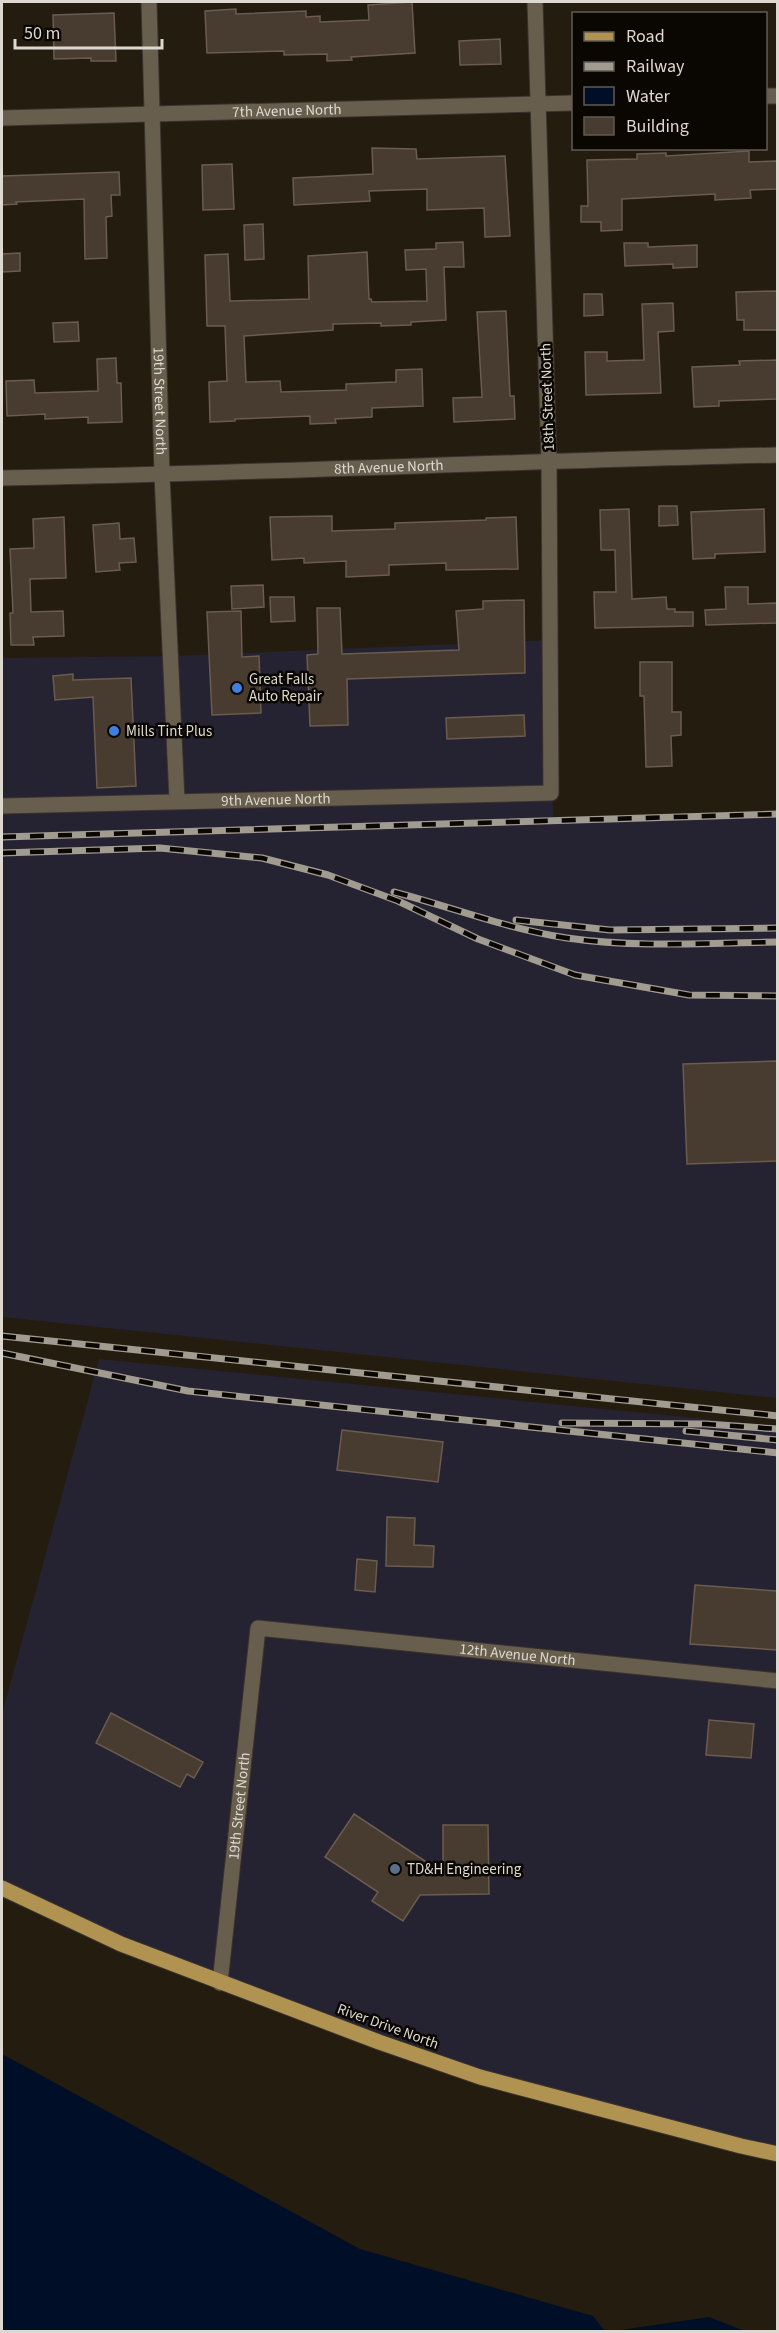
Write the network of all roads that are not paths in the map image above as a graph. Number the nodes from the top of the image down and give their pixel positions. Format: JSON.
{"nodes":[{"id":1,"x":149,"y":2,"type":"edge"},
{"id":2,"x":535,"y":2,"type":"edge"},
{"id":3,"x":572,"y":103,"type":"edge"},
{"id":4,"x":539,"y":105,"type":"junction"},
{"id":5,"x":152,"y":115,"type":"junction"},
{"id":6,"x":2,"y":118,"type":"edge"},
{"id":7,"x":777,"y":455,"type":"edge"},
{"id":8,"x":549,"y":461,"type":"junction"},
{"id":9,"x":162,"y":475,"type":"junction"},
{"id":10,"x":2,"y":478,"type":"edge"},
{"id":11,"x":551,"y":793,"type":"joint"},
{"id":12,"x":177,"y":800,"type":"junction"},
{"id":13,"x":2,"y":806,"type":"edge"},
{"id":14,"x":258,"y":1628,"type":"joint"},
{"id":15,"x":777,"y":1681,"type":"edge"},
{"id":16,"x":2,"y":1888,"type":"edge"},
{"id":17,"x":220,"y":1983,"type":"junction"},
{"id":18,"x":777,"y":2154,"type":"edge"}],
"edges":[{"from":1,"to":5,"type":"street","name":"19th Street North"},
{"from":2,"to":4,"type":"street","name":"18th Street North"},
{"from":3,"to":4,"type":"street","name":"7th Avenue North"},
{"from":4,"to":5,"type":"street","name":"7th Avenue North"},
{"from":4,"to":8,"type":"street","name":"18th Street North"},
{"from":5,"to":6,"type":"street","name":"7th Avenue North"},
{"from":5,"to":9,"type":"street","name":"19th Street North"},
{"from":7,"to":8,"type":"street","name":"8th Avenue North"},
{"from":8,"to":9,"type":"street","name":"8th Avenue North"},
{"from":8,"to":11,"type":"street","name":"18th Street North"},
{"from":9,"to":10,"type":"street","name":"8th Avenue North"},
{"from":9,"to":12,"type":"street","name":"19th Street North"},
{"from":11,"to":12,"type":"street","name":"9th Avenue North"},
{"from":12,"to":13,"type":"street","name":"9th Avenue North"},
{"from":14,"to":15,"type":"street","name":"12th Avenue North"},
{"from":14,"to":17,"type":"street","name":"19th Street North"},
{"from":16,"to":17,"type":"main road","name":"River Drive North"},
{"from":17,"to":18,"type":"main road","name":"River Drive North"}]}
